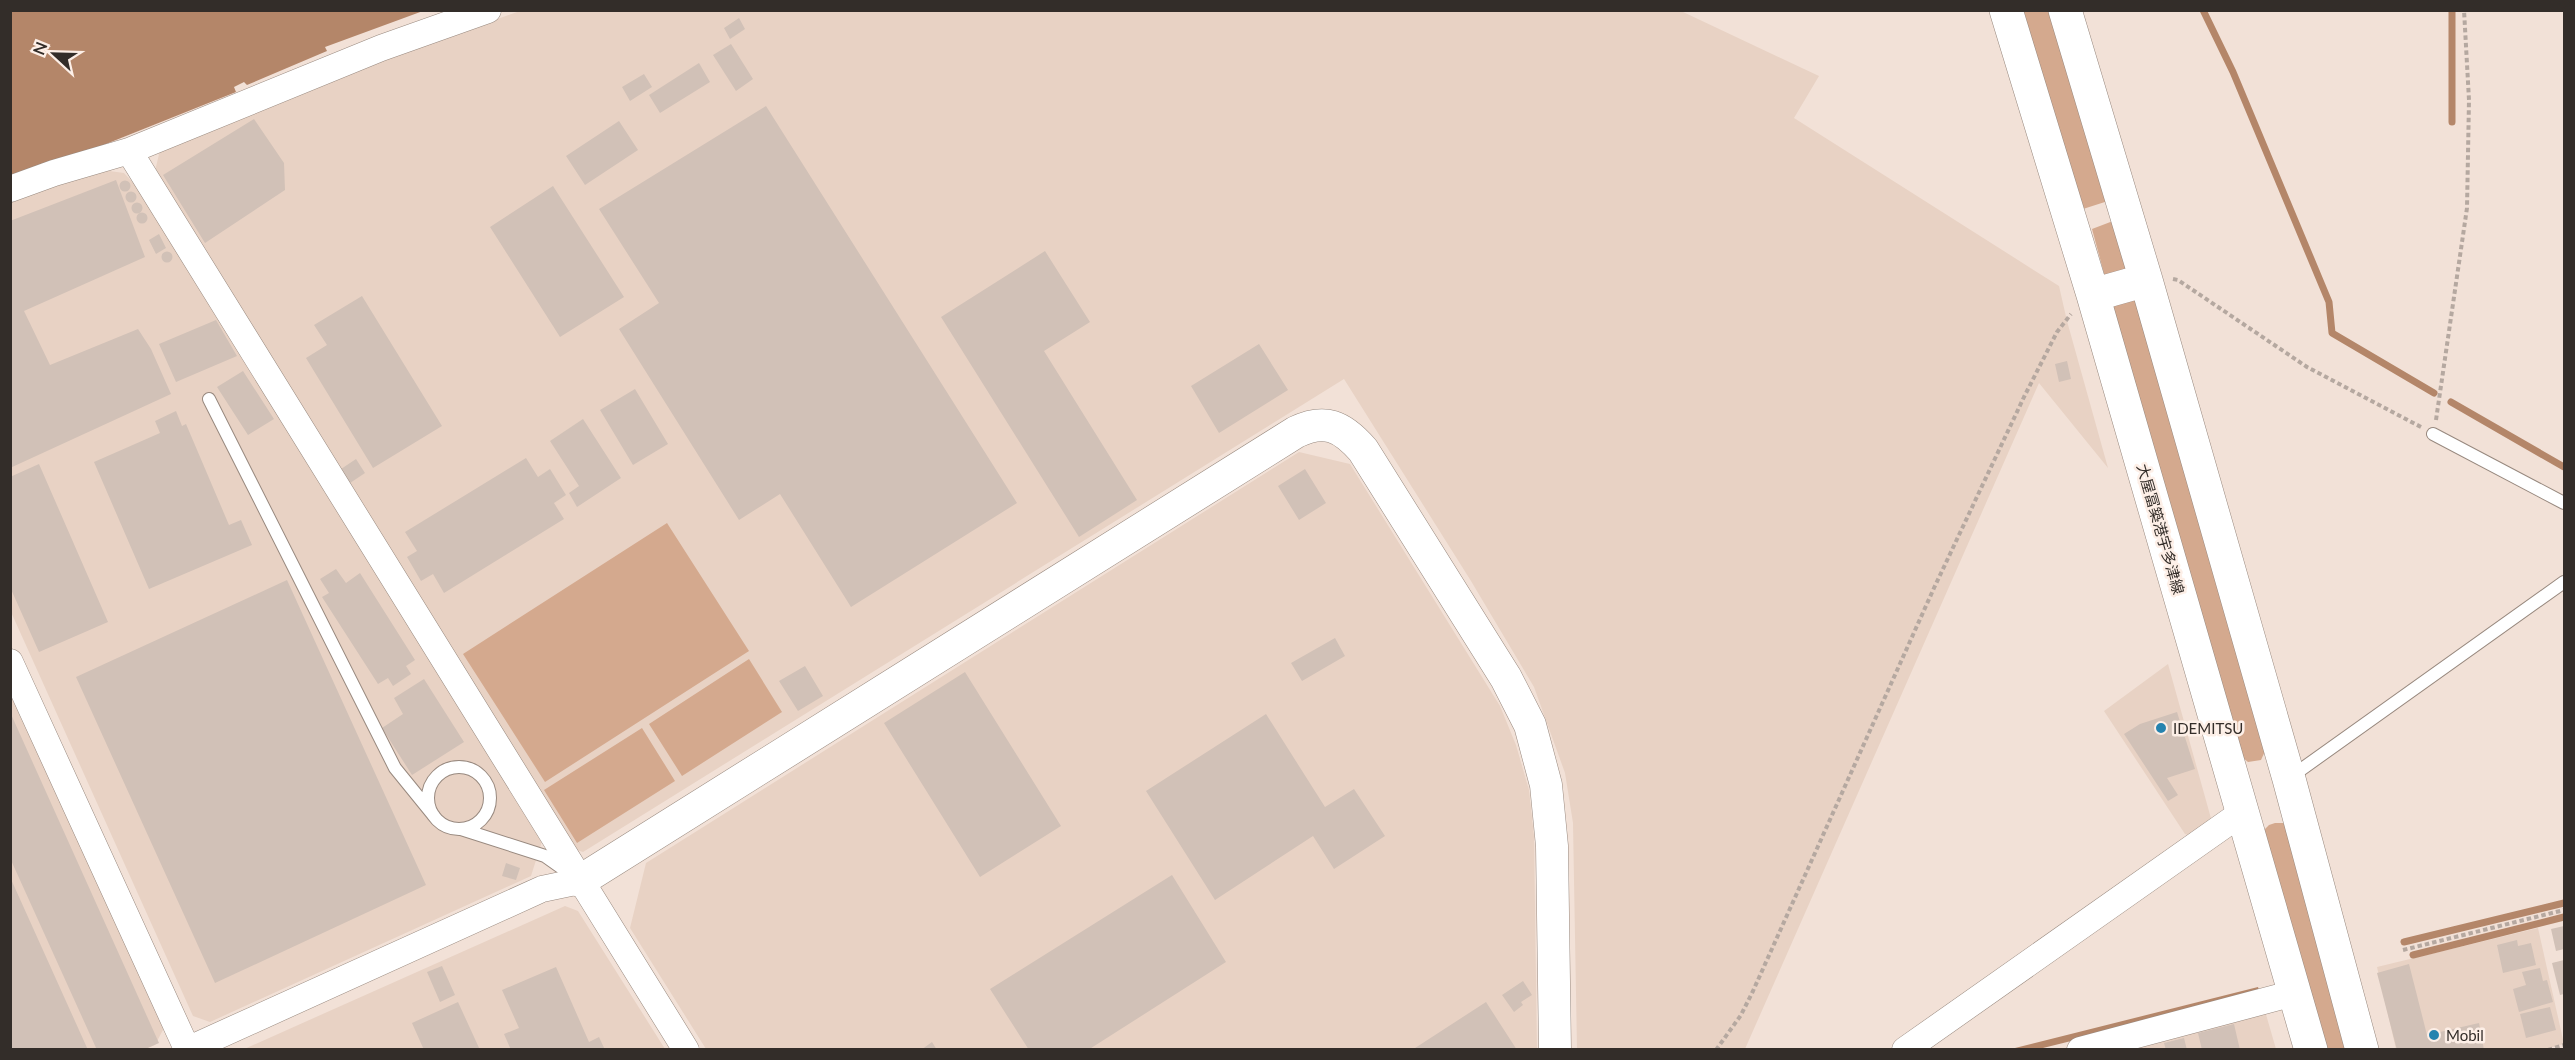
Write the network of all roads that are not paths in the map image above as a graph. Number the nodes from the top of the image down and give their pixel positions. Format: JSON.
{"nodes":[{"id":1,"x":488,"y":10,"type":"edge"},
{"id":2,"x":2006,"y":10,"type":"edge"},
{"id":3,"x":2065,"y":10,"type":"edge"},
{"id":4,"x":129,"y":151,"type":"junction"},
{"id":5,"x":10,"y":189,"type":"edge"},
{"id":6,"x":2146,"y":280,"type":"junction"},
{"id":7,"x":2093,"y":295,"type":"junction"},
{"id":8,"x":209,"y":399,"type":"dead end"},
{"id":9,"x":2433,"y":434,"type":"road end"},
{"id":10,"x":2565,"y":503,"type":"edge"},
{"id":11,"x":2565,"y":582,"type":"edge"},
{"id":12,"x":10,"y":662,"type":"edge"},
{"id":13,"x":2289,"y":778,"type":"junction"},
{"id":14,"x":2242,"y":812,"type":"junction"},
{"id":15,"x":434,"y":816,"type":"junction"},
{"id":16,"x":458,"y":828,"type":"junction"},
{"id":17,"x":580,"y":880,"type":"junction"},
{"id":18,"x":2294,"y":993,"type":"junction"},
{"id":19,"x":187,"y":1049,"type":"edge"},
{"id":20,"x":686,"y":1050,"type":"edge"},
{"id":21,"x":1555,"y":1050,"type":"edge"},
{"id":22,"x":1905,"y":1050,"type":"edge"},
{"id":23,"x":2080,"y":1050,"type":"edge"},
{"id":24,"x":2311,"y":1050,"type":"edge"},
{"id":25,"x":2362,"y":1050,"type":"edge"}],
"edges":[{"from":1,"to":4,"type":"street"},
{"from":2,"to":7,"type":"main road","name":"大屋冨築港宇多津線"},
{"from":3,"to":6,"type":"main road"},
{"from":4,"to":5,"type":"street"},
{"from":4,"to":17,"type":"street"},
{"from":6,"to":7,"type":"main road"},
{"from":6,"to":13,"type":"main road"},
{"from":7,"to":14,"type":"main road","name":"大屋冨築港宇多津線"},
{"from":8,"to":15,"type":"lane"},
{"from":9,"to":10,"type":"lane"},
{"from":11,"to":13,"type":"lane"},
{"from":12,"to":19,"type":"street"},
{"from":13,"to":14,"type":"main road"},
{"from":13,"to":25,"type":"main road"},
{"from":14,"to":18,"type":"main road","name":"大屋冨築港宇多津線"},
{"from":14,"to":22,"type":"street"},
{"from":15,"to":16,"type":"lane"},
{"from":15,"to":16,"type":"lane"},
{"from":16,"to":17,"type":"lane"},
{"from":17,"to":19,"type":"street"},
{"from":17,"to":20,"type":"street"},
{"from":17,"to":21,"type":"street"},
{"from":18,"to":23,"type":"street"},
{"from":18,"to":24,"type":"main road","name":"大屋冨築港宇多津線"}]}
